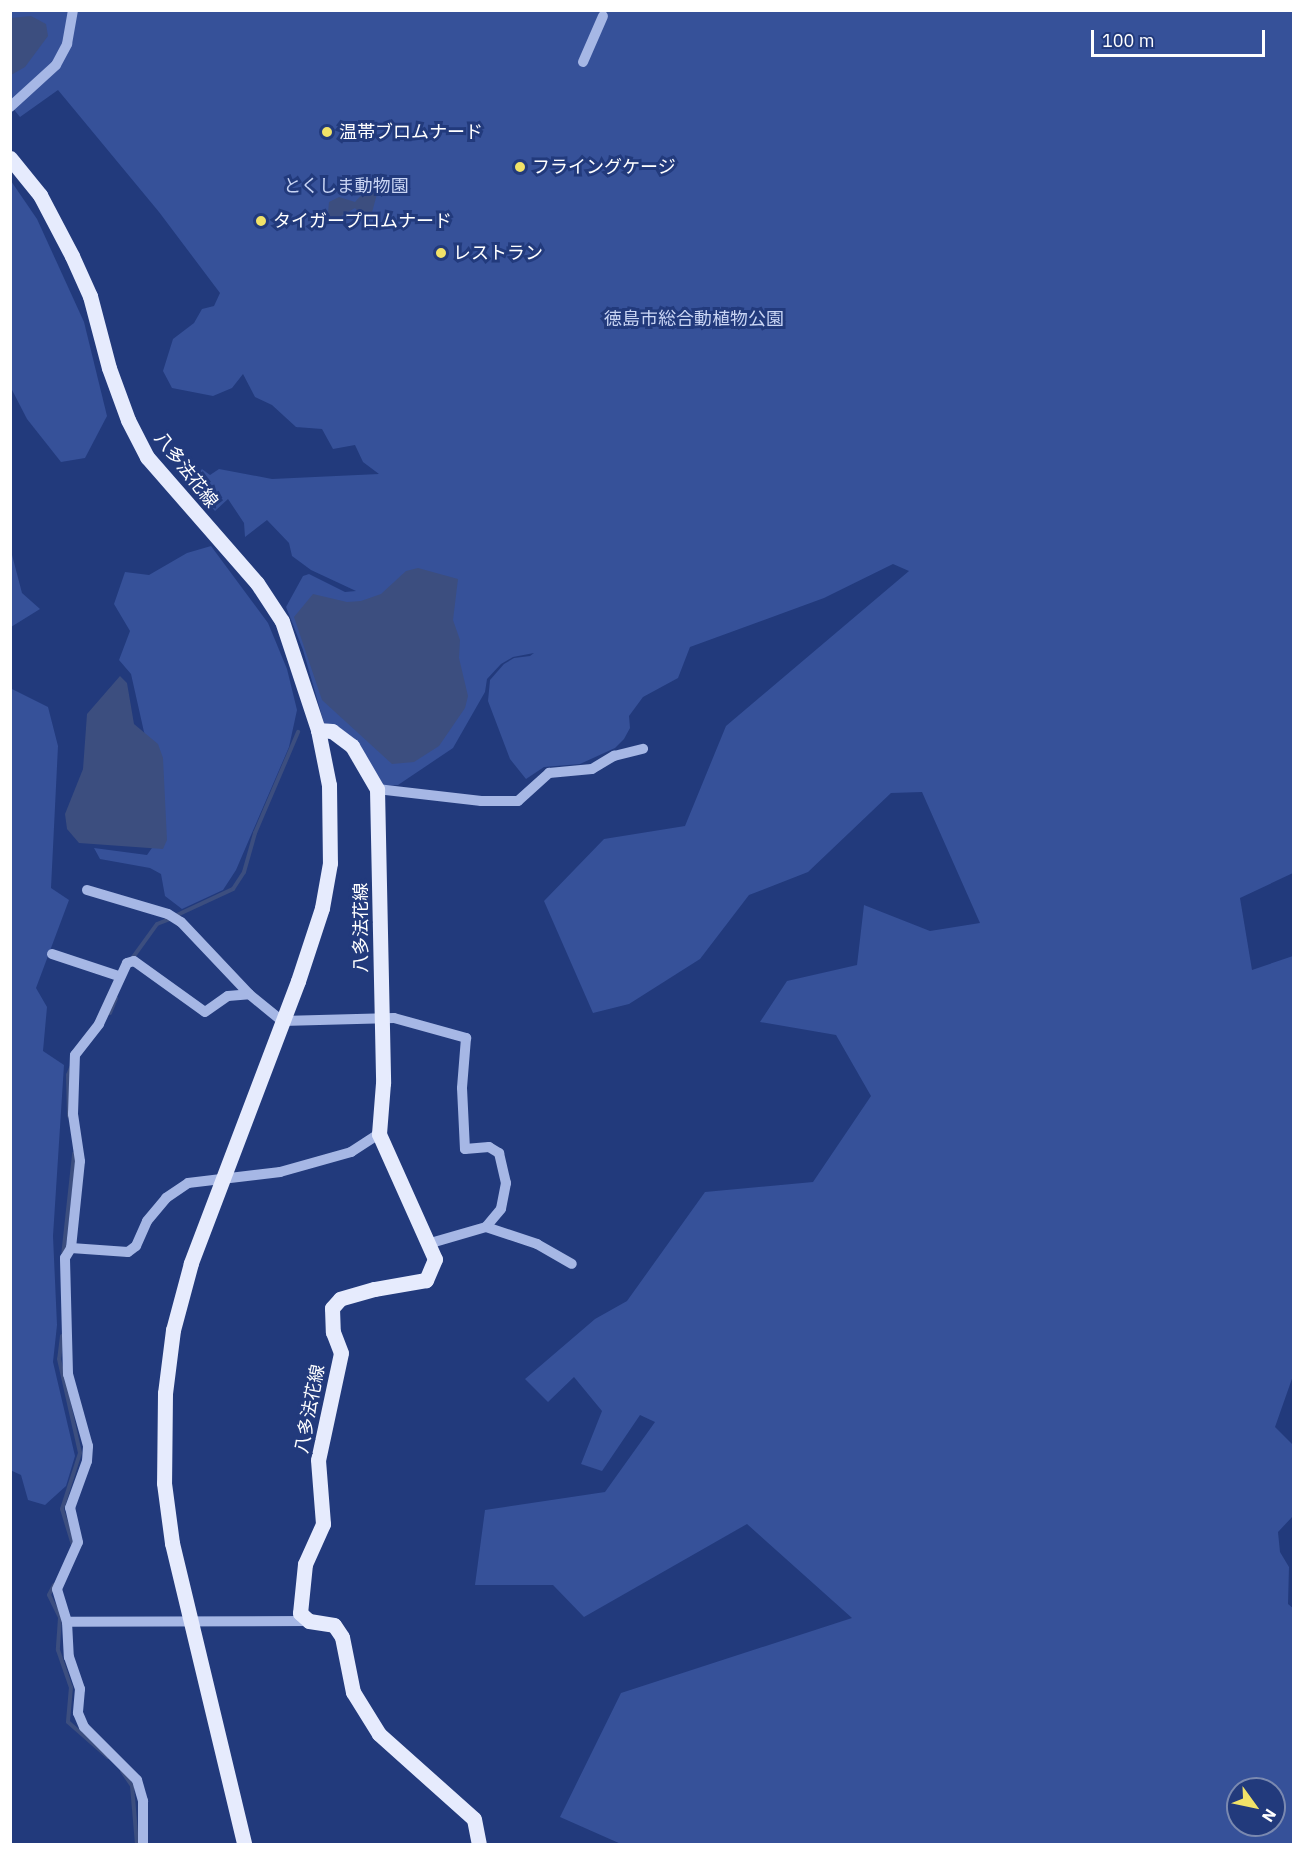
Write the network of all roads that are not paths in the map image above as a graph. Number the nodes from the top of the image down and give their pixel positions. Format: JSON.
{"nodes":[{"id":1,"x":73,"y":10,"type":"edge"},
{"id":2,"x":603,"y":16,"type":"dead end"},
{"id":3,"x":583,"y":62,"type":"dead end"},
{"id":4,"x":12,"y":106,"type":"edge"},
{"id":5,"x":10,"y":158,"type":"edge"},
{"id":6,"x":318,"y":730,"type":"junction"},
{"id":7,"x":643,"y":749,"type":"dead end"},
{"id":8,"x":377,"y":789,"type":"junction"},
{"id":9,"x":87,"y":890,"type":"dead end"},
{"id":10,"x":52,"y":954,"type":"dead end"},
{"id":11,"x":118,"y":976,"type":"junction"},
{"id":12,"x":249,"y":994,"type":"junction"},
{"id":13,"x":380,"y":1017,"type":"junction"},
{"id":14,"x":282,"y":1021,"type":"junction"},
{"id":15,"x":379,"y":1134,"type":"junction"},
{"id":16,"x":221,"y":1178,"type":"junction"},
{"id":17,"x":486,"y":1227,"type":"junction"},
{"id":18,"x":431,"y":1243,"type":"junction"},
{"id":19,"x":71,"y":1248,"type":"junction"},
{"id":20,"x":572,"y":1264,"type":"dead end"},
{"id":21,"x":309,"y":1621,"type":"junction"},
{"id":22,"x":66,"y":1623,"type":"junction"},
{"id":23,"x":189,"y":1624,"type":"junction"},
{"id":24,"x":143,"y":1845,"type":"edge"},
{"id":25,"x":244,"y":1845,"type":"edge"},
{"id":26,"x":479,"y":1845,"type":"edge"}],
"edges":[{"from":1,"to":4,"type":"street"},
{"from":2,"to":3,"type":"street"},
{"from":5,"to":6,"type":"main road","name":"八多法花線"},
{"from":6,"to":8,"type":"main road","name":"八多法花線"},
{"from":6,"to":14,"type":"main road","name":"八多法花線"},
{"from":7,"to":8,"type":"street"},
{"from":8,"to":13,"type":"main road","name":"八多法花線"},
{"from":9,"to":12,"type":"street"},
{"from":10,"to":11,"type":"street"},
{"from":11,"to":12,"type":"street"},
{"from":11,"to":19,"type":"street"},
{"from":12,"to":14,"type":"street"},
{"from":13,"to":14,"type":"street"},
{"from":13,"to":15,"type":"main road","name":"八多法花線"},
{"from":13,"to":17,"type":"street"},
{"from":14,"to":16,"type":"main road","name":"八多法花線"},
{"from":15,"to":16,"type":"street"},
{"from":15,"to":18,"type":"main road","name":"八多法花線"},
{"from":16,"to":19,"type":"street"},
{"from":16,"to":23,"type":"main road","name":"八多法花線"},
{"from":17,"to":18,"type":"street"},
{"from":17,"to":20,"type":"street"},
{"from":18,"to":21,"type":"main road","name":"八多法花線"},
{"from":19,"to":22,"type":"street"},
{"from":21,"to":23,"type":"street"},
{"from":21,"to":26,"type":"main road"},
{"from":22,"to":23,"type":"street"},
{"from":22,"to":24,"type":"street"},
{"from":23,"to":25,"type":"main road","name":"八多法花線"}]}
